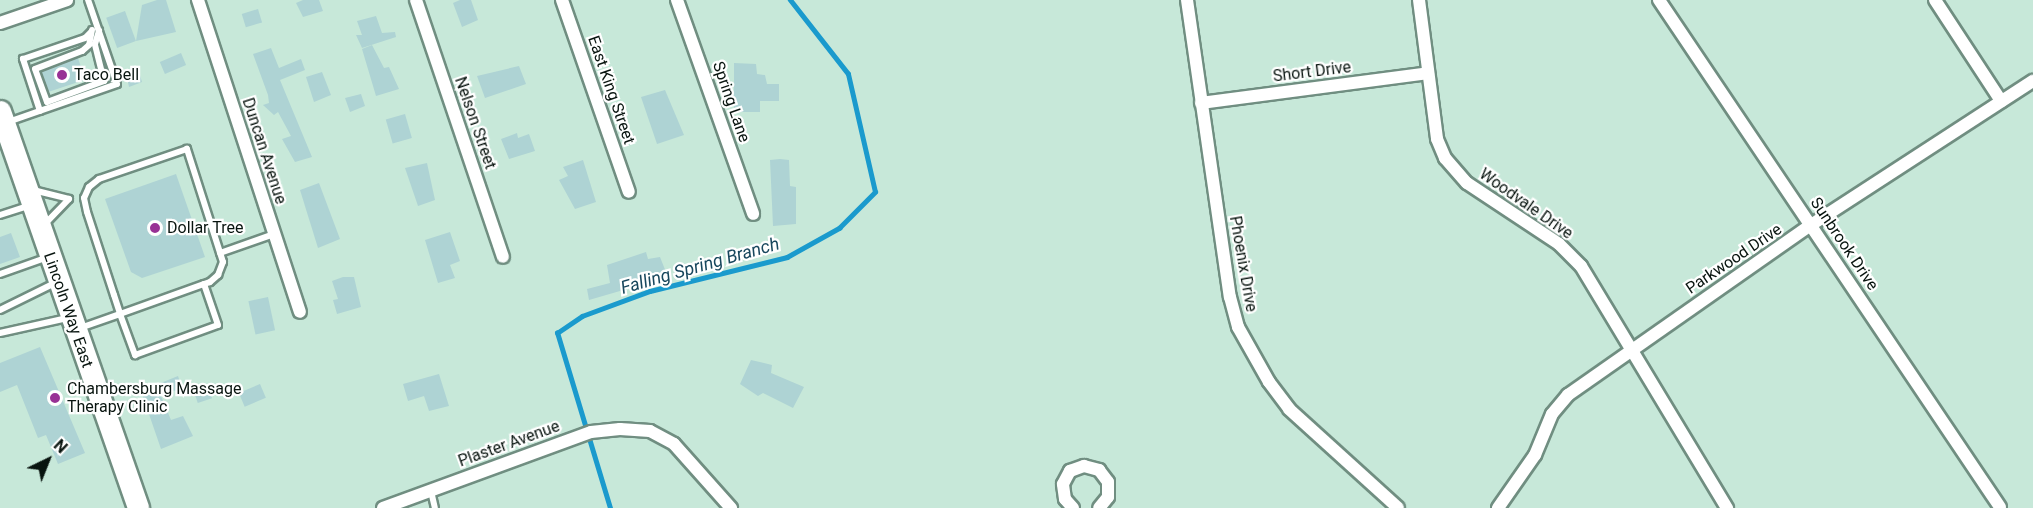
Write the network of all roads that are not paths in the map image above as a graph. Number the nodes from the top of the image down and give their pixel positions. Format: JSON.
{"nodes":[{"id":1,"x":67,"y":0,"type":"edge"},
{"id":2,"x":88,"y":0,"type":"edge"},
{"id":3,"x":198,"y":0,"type":"edge"},
{"id":4,"x":416,"y":0,"type":"edge"},
{"id":5,"x":562,"y":0,"type":"edge"},
{"id":6,"x":677,"y":0,"type":"edge"},
{"id":7,"x":1187,"y":0,"type":"edge"},
{"id":8,"x":1419,"y":0,"type":"edge"},
{"id":9,"x":1659,"y":0,"type":"edge"},
{"id":10,"x":1935,"y":0,"type":"edge"},
{"id":11,"x":0,"y":23,"type":"edge"},
{"id":12,"x":95,"y":31,"type":"junction"},
{"id":13,"x":1428,"y":73,"type":"junction"},
{"id":14,"x":2033,"y":81,"type":"edge"},
{"id":15,"x":2001,"y":101,"type":"junction"},
{"id":16,"x":1201,"y":103,"type":"junction"},
{"id":17,"x":40,"y":111,"type":"junction"},
{"id":18,"x":2,"y":118,"type":"edge"},
{"id":19,"x":629,"y":192,"type":"dead end"},
{"id":20,"x":86,"y":193,"type":"junction"},
{"id":21,"x":29,"y":196,"type":"junction"},
{"id":22,"x":69,"y":199,"type":"junction"},
{"id":23,"x":753,"y":214,"type":"dead end"},
{"id":24,"x":0,"y":216,"type":"edge"},
{"id":25,"x":1811,"y":225,"type":"junction"},
{"id":26,"x":40,"y":230,"type":"junction"},
{"id":27,"x":274,"y":234,"type":"junction"},
{"id":28,"x":220,"y":253,"type":"junction"},
{"id":29,"x":49,"y":256,"type":"junction"},
{"id":30,"x":503,"y":257,"type":"dead end"},
{"id":31,"x":0,"y":274,"type":"edge"},
{"id":32,"x":57,"y":282,"type":"junction"},
{"id":33,"x":204,"y":284,"type":"junction"},
{"id":34,"x":0,"y":310,"type":"edge"},
{"id":35,"x":300,"y":312,"type":"dead end"},
{"id":36,"x":120,"y":314,"type":"junction"},
{"id":37,"x":72,"y":324,"type":"junction"},
{"id":38,"x":0,"y":333,"type":"edge"},
{"id":39,"x":1632,"y":348,"type":"junction"},
{"id":40,"x":431,"y":490,"type":"junction"},
{"id":41,"x":2000,"y":507,"type":"edge"},
{"id":42,"x":138,"y":508,"type":"edge"},
{"id":43,"x":382,"y":508,"type":"edge"},
{"id":44,"x":435,"y":508,"type":"edge"},
{"id":45,"x":731,"y":508,"type":"edge"},
{"id":46,"x":1073,"y":508,"type":"edge"},
{"id":47,"x":1099,"y":508,"type":"edge"},
{"id":48,"x":1398,"y":508,"type":"edge"},
{"id":49,"x":1498,"y":508,"type":"edge"},
{"id":50,"x":1727,"y":508,"type":"edge"}],
"edges":[{"from":1,"to":11,"type":"street"},
{"from":2,"to":12,"type":"lane"},
{"from":3,"to":27,"type":"street","name":"Duncan Avenue"},
{"from":4,"to":30,"type":"street","name":"Nelson Street"},
{"from":5,"to":19,"type":"street","name":"East King Street"},
{"from":6,"to":23,"type":"street","name":"Spring Lane"},
{"from":7,"to":16,"type":"street","name":"Phoenix Drive"},
{"from":8,"to":13,"type":"street","name":"Woodvale Drive"},
{"from":9,"to":25,"type":"street","name":"Sunbrook Drive"},
{"from":10,"to":15,"type":"street"},
{"from":12,"to":12,"type":"lane"},
{"from":12,"to":17,"type":"lane"},
{"from":12,"to":17,"type":"lane"},
{"from":13,"to":16,"type":"street","name":"Short Drive"},
{"from":13,"to":39,"type":"street","name":"Woodvale Drive"},
{"from":14,"to":15,"type":"street","name":"Parkwood Drive"},
{"from":15,"to":25,"type":"street","name":"Parkwood Drive"},
{"from":16,"to":48,"type":"street","name":"Phoenix Drive"},
{"from":17,"to":18,"type":"lane"},
{"from":18,"to":21,"type":"highway","name":"Lincoln Way East"},
{"from":20,"to":22,"type":"lane"},
{"from":20,"to":28,"type":"lane"},
{"from":20,"to":36,"type":"lane"},
{"from":21,"to":22,"type":"lane"},
{"from":21,"to":24,"type":"lane"},
{"from":21,"to":26,"type":"highway","name":"Lincoln Way East"},
{"from":22,"to":26,"type":"lane"},
{"from":25,"to":39,"type":"street","name":"Parkwood Drive"},
{"from":25,"to":41,"type":"street","name":"Sunbrook Drive"},
{"from":26,"to":29,"type":"highway","name":"Lincoln Way East"},
{"from":27,"to":28,"type":"lane"},
{"from":27,"to":35,"type":"street","name":"Duncan Avenue"},
{"from":28,"to":33,"type":"lane"},
{"from":29,"to":31,"type":"lane"},
{"from":29,"to":32,"type":"highway","name":"Lincoln Way East"},
{"from":32,"to":34,"type":"lane"},
{"from":32,"to":37,"type":"highway","name":"Lincoln Way East"},
{"from":33,"to":36,"type":"lane"},
{"from":33,"to":36,"type":"lane"},
{"from":36,"to":37,"type":"lane"},
{"from":37,"to":38,"type":"lane"},
{"from":37,"to":42,"type":"highway","name":"Lincoln Way East"},
{"from":39,"to":49,"type":"street","name":"Parkwood Drive"},
{"from":39,"to":50,"type":"street","name":"Woodvale Drive"},
{"from":40,"to":43,"type":"street","name":"Plaster Avenue"},
{"from":40,"to":44,"type":"lane"},
{"from":40,"to":45,"type":"street","name":"Plaster Avenue"},
{"from":46,"to":47,"type":"street"}]}
